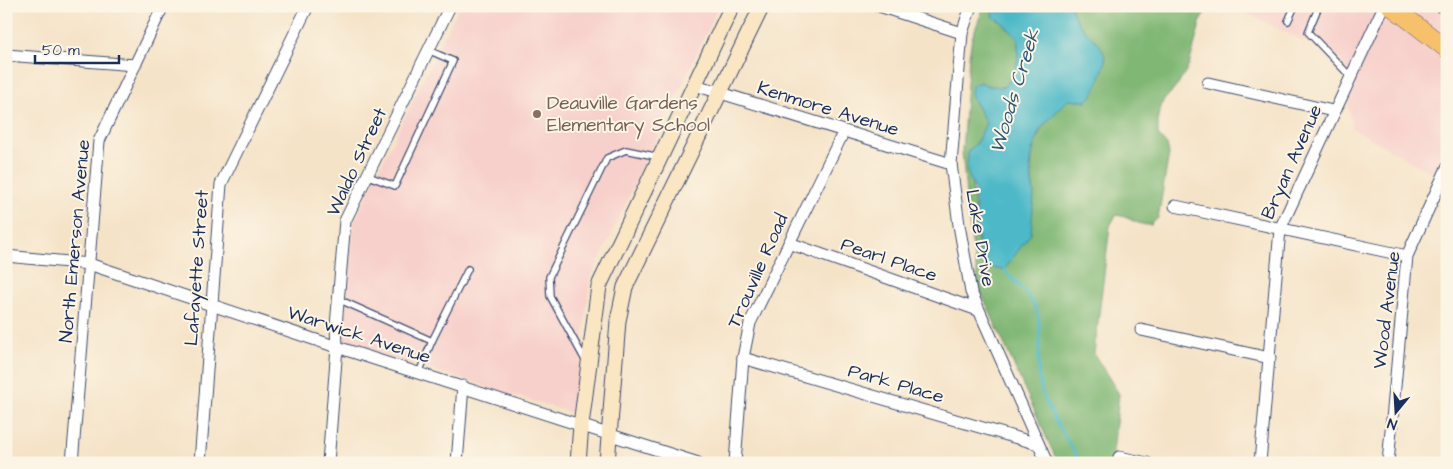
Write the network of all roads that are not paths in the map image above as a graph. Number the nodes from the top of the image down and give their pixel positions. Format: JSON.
{"nodes":[{"id":1,"x":163,"y":6,"type":"edge"},
{"id":2,"x":308,"y":6,"type":"edge"},
{"id":3,"x":732,"y":6,"type":"edge"},
{"id":4,"x":762,"y":6,"type":"edge"},
{"id":5,"x":879,"y":6,"type":"edge"},
{"id":6,"x":971,"y":6,"type":"edge"},
{"id":7,"x":1295,"y":6,"type":"edge"},
{"id":8,"x":1319,"y":6,"type":"edge"},
{"id":9,"x":1436,"y":6,"type":"edge"},
{"id":10,"x":448,"y":7,"type":"edge"},
{"id":11,"x":1391,"y":7,"type":"edge"},
{"id":12,"x":1446,"y":12,"type":"edge"},
{"id":13,"x":1288,"y":21,"type":"dead end"},
{"id":14,"x":962,"y":33,"type":"junction"},
{"id":15,"x":1447,"y":49,"type":"edge"},
{"id":16,"x":428,"y":50,"type":"junction"},
{"id":17,"x":6,"y":55,"type":"edge"},
{"id":18,"x":135,"y":65,"type":"junction"},
{"id":19,"x":1350,"y":76,"type":"junction"},
{"id":20,"x":1208,"y":83,"type":"dead end"},
{"id":21,"x":694,"y":85,"type":"junction"},
{"id":22,"x":719,"y":94,"type":"junction"},
{"id":23,"x":1333,"y":111,"type":"junction"},
{"id":24,"x":843,"y":133,"type":"junction"},
{"id":25,"x":661,"y":157,"type":"junction"},
{"id":26,"x":951,"y":164,"type":"junction"},
{"id":27,"x":1447,"y":168,"type":"edge"},
{"id":28,"x":368,"y":176,"type":"junction"},
{"id":29,"x":1175,"y":206,"type":"dead end"},
{"id":30,"x":1280,"y":229,"type":"junction"},
{"id":31,"x":789,"y":243,"type":"junction"},
{"id":32,"x":6,"y":256,"type":"edge"},
{"id":33,"x":1407,"y":256,"type":"junction"},
{"id":34,"x":90,"y":264,"type":"junction"},
{"id":35,"x":468,"y":269,"type":"dead end"},
{"id":36,"x":338,"y":299,"type":"junction"},
{"id":37,"x":212,"y":306,"type":"junction"},
{"id":38,"x":978,"y":310,"type":"junction"},
{"id":39,"x":1140,"y":330,"type":"dead end"},
{"id":40,"x":432,"y":341,"type":"junction"},
{"id":41,"x":337,"y":347,"type":"junction"},
{"id":42,"x":743,"y":358,"type":"junction"},
{"id":43,"x":1270,"y":358,"type":"junction"},
{"id":44,"x":588,"y":366,"type":"junction"},
{"id":45,"x":419,"y":373,"type":"junction"},
{"id":46,"x":463,"y":386,"type":"junction"},
{"id":47,"x":581,"y":425,"type":"junction"},
{"id":48,"x":610,"y":435,"type":"junction"},
{"id":49,"x":1038,"y":444,"type":"junction"},
{"id":50,"x":1119,"y":456,"type":"dead end"},
{"id":51,"x":1135,"y":461,"type":"edge"},
{"id":52,"x":72,"y":463,"type":"edge"},
{"id":53,"x":200,"y":463,"type":"edge"},
{"id":54,"x":328,"y":463,"type":"edge"},
{"id":55,"x":456,"y":463,"type":"edge"},
{"id":56,"x":578,"y":463,"type":"edge"},
{"id":57,"x":608,"y":463,"type":"edge"},
{"id":58,"x":698,"y":463,"type":"edge"},
{"id":59,"x":735,"y":463,"type":"edge"},
{"id":60,"x":1048,"y":463,"type":"edge"},
{"id":61,"x":1147,"y":463,"type":"edge"},
{"id":62,"x":1260,"y":463,"type":"edge"},
{"id":63,"x":1388,"y":463,"type":"edge"}],
"edges":[{"from":1,"to":18,"type":"street","name":"North Emerson Avenue"},
{"from":2,"to":37,"type":"street","name":"Lafayette Street"},
{"from":3,"to":21,"type":"street"},
{"from":4,"to":22,"type":"street"},
{"from":5,"to":14,"type":"street"},
{"from":6,"to":14,"type":"street","name":"Lake Drive"},
{"from":7,"to":13,"type":"lane"},
{"from":8,"to":19,"type":"lane"},
{"from":9,"to":12,"type":"lane"},
{"from":10,"to":16,"type":"street","name":"Waldo Street"},
{"from":11,"to":15,"type":"main road"},
{"from":11,"to":19,"type":"street","name":"Bryan Avenue"},
{"from":14,"to":26,"type":"street","name":"Lake Drive"},
{"from":16,"to":28,"type":"street","name":"Waldo Street"},
{"from":16,"to":28,"type":"lane"},
{"from":17,"to":18,"type":"street"},
{"from":18,"to":34,"type":"street","name":"North Emerson Avenue"},
{"from":19,"to":23,"type":"street","name":"Bryan Avenue"},
{"from":20,"to":23,"type":"street"},
{"from":21,"to":22,"type":"street","name":"Kenmore Avenue"},
{"from":21,"to":25,"type":"street"},
{"from":22,"to":24,"type":"street","name":"Kenmore Avenue"},
{"from":22,"to":48,"type":"street"},
{"from":23,"to":30,"type":"street","name":"Bryan Avenue"},
{"from":24,"to":26,"type":"street","name":"Kenmore Avenue"},
{"from":24,"to":31,"type":"street","name":"Trouville Road"},
{"from":25,"to":44,"type":"street"},
{"from":25,"to":44,"type":"lane"},
{"from":26,"to":38,"type":"street","name":"Lake Drive"},
{"from":27,"to":33,"type":"street","name":"Wood Avenue"},
{"from":28,"to":36,"type":"street","name":"Waldo Street"},
{"from":29,"to":30,"type":"street"},
{"from":30,"to":33,"type":"street"},
{"from":30,"to":43,"type":"street","name":"Bryan Avenue"},
{"from":31,"to":38,"type":"street","name":"Pearl Place"},
{"from":31,"to":42,"type":"street","name":"Trouville Road"},
{"from":32,"to":34,"type":"street","name":"Warwick Avenue"},
{"from":33,"to":63,"type":"street","name":"Wood Avenue"},
{"from":34,"to":37,"type":"street","name":"Warwick Avenue"},
{"from":34,"to":52,"type":"street","name":"North Emerson Avenue"},
{"from":35,"to":40,"type":"lane"},
{"from":36,"to":40,"type":"lane"},
{"from":36,"to":41,"type":"street","name":"Waldo Street"},
{"from":37,"to":41,"type":"street","name":"Warwick Avenue"},
{"from":37,"to":53,"type":"street","name":"Lafayette Street"},
{"from":38,"to":49,"type":"street","name":"Lake Drive"},
{"from":39,"to":43,"type":"street"},
{"from":40,"to":45,"type":"lane"},
{"from":41,"to":45,"type":"street","name":"Warwick Avenue"},
{"from":41,"to":54,"type":"street","name":"Waldo Street"},
{"from":42,"to":49,"type":"street","name":"Park Place"},
{"from":42,"to":59,"type":"street","name":"Trouville Road"},
{"from":43,"to":62,"type":"street","name":"Bryan Avenue"},
{"from":44,"to":47,"type":"street"},
{"from":45,"to":46,"type":"street","name":"Warwick Avenue"},
{"from":46,"to":47,"type":"street","name":"Warwick Avenue"},
{"from":46,"to":55,"type":"street"},
{"from":47,"to":48,"type":"street","name":"Warwick Avenue"},
{"from":47,"to":56,"type":"street"},
{"from":48,"to":57,"type":"street"},
{"from":48,"to":58,"type":"street","name":"Warwick Avenue"},
{"from":49,"to":60,"type":"street","name":"Lake Drive"},
{"from":50,"to":51,"type":"street"},
{"from":51,"to":61,"type":"street"}]}
